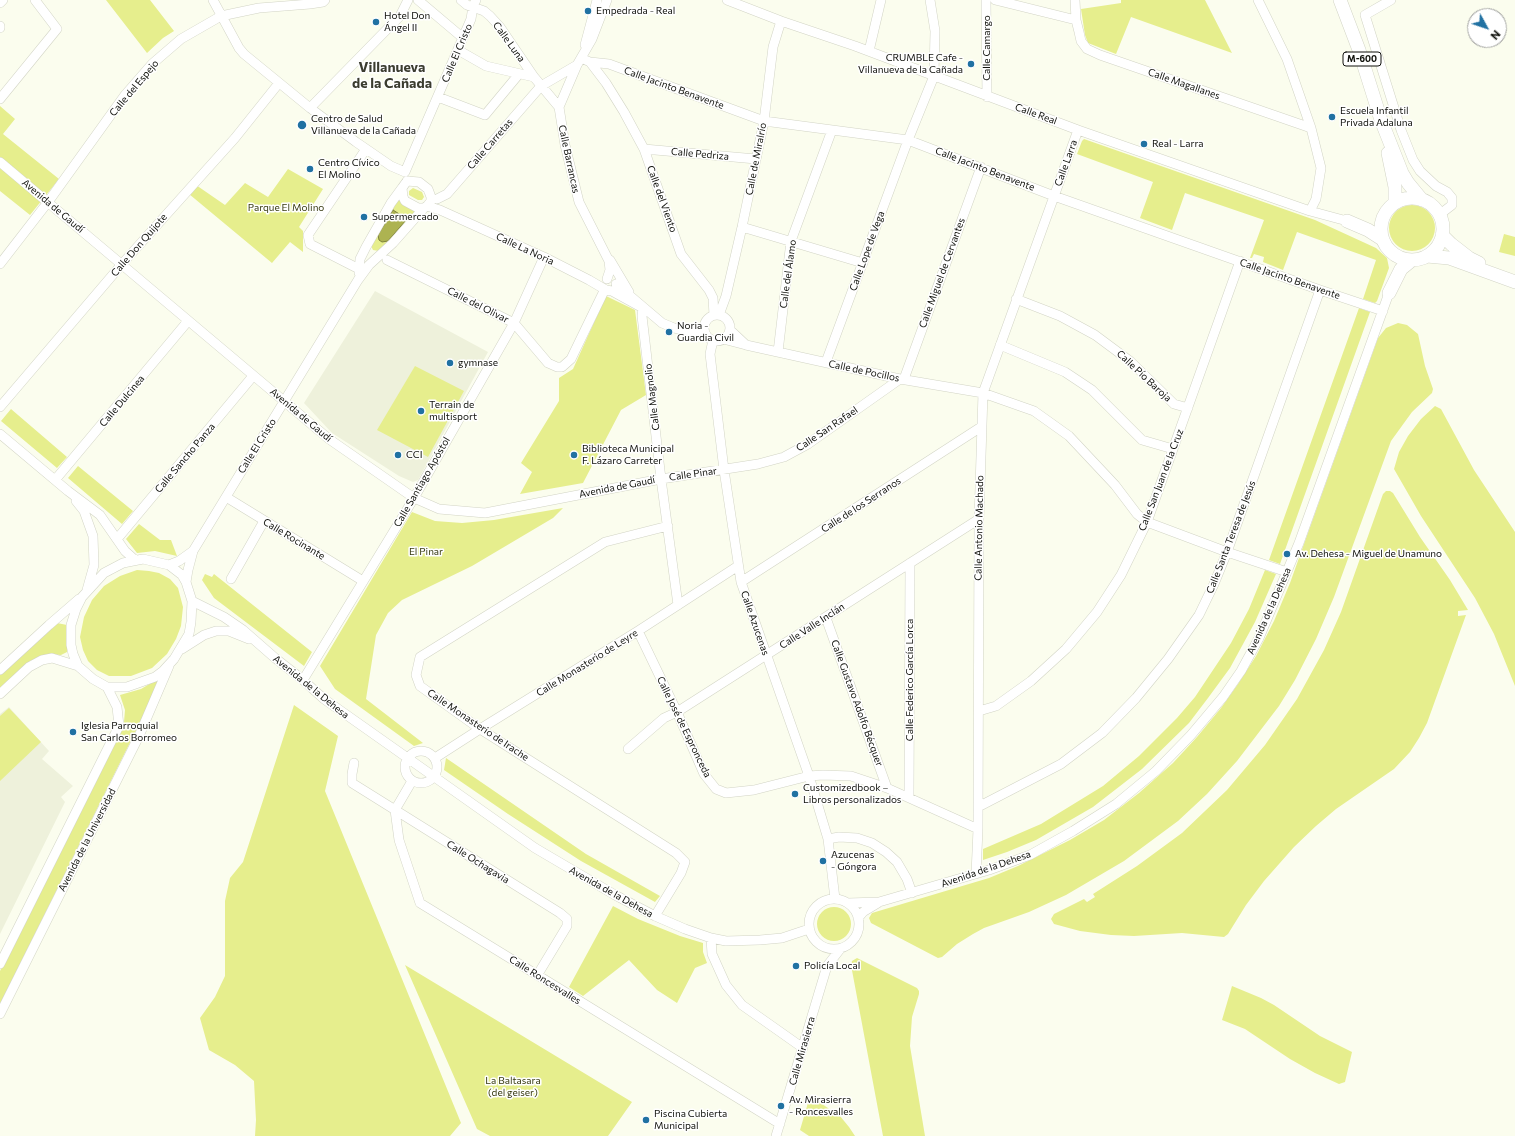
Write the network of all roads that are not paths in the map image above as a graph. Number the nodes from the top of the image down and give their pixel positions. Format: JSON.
{"nodes":[{"id":1,"x":3,"y":0,"type":"edge"},
{"id":2,"x":35,"y":0,"type":"edge"},
{"id":3,"x":213,"y":0,"type":"edge"},
{"id":4,"x":325,"y":0,"type":"edge"},
{"id":5,"x":408,"y":0,"type":"edge"},
{"id":6,"x":418,"y":0,"type":"edge"},
{"id":7,"x":460,"y":0,"type":"edge"},
{"id":8,"x":597,"y":0,"type":"edge"},
{"id":9,"x":607,"y":0,"type":"edge"},
{"id":10,"x":727,"y":0,"type":"edge"},
{"id":11,"x":881,"y":0,"type":"edge"},
{"id":12,"x":930,"y":0,"type":"edge"},
{"id":13,"x":986,"y":0,"type":"edge"},
{"id":14,"x":995,"y":0,"type":"edge"},
{"id":15,"x":1075,"y":0,"type":"edge"},
{"id":16,"x":1258,"y":0,"type":"edge"},
{"id":17,"x":1340,"y":0,"type":"edge"},
{"id":18,"x":1391,"y":0,"type":"edge"},
{"id":19,"x":0,"y":3,"type":"edge"},
{"id":20,"x":475,"y":3,"type":"edge"},
{"id":21,"x":262,"y":4,"type":"edge"},
{"id":22,"x":221,"y":16,"type":"junction"},
{"id":23,"x":1076,"y":20,"type":"junction"},
{"id":24,"x":781,"y":21,"type":"junction"},
{"id":25,"x":463,"y":38,"type":"junction"},
{"id":26,"x":458,"y":50,"type":"junction"},
{"id":27,"x":868,"y":51,"type":"junction"},
{"id":28,"x":579,"y":61,"type":"junction"},
{"id":29,"x":590,"y":62,"type":"junction"},
{"id":30,"x":609,"y":64,"type":"junction"},
{"id":31,"x":519,"y":74,"type":"junction"},
{"id":32,"x":934,"y":76,"type":"junction"},
{"id":33,"x":534,"y":77,"type":"junction"},
{"id":34,"x":279,"y":83,"type":"junction"},
{"id":35,"x":606,"y":83,"type":"junction"},
{"id":36,"x":541,"y":86,"type":"junction"},
{"id":37,"x":438,"y":97,"type":"junction"},
{"id":38,"x":987,"y":97,"type":"junction"},
{"id":39,"x":0,"y":99,"type":"edge"},
{"id":40,"x":310,"y":108,"type":"junction"},
{"id":41,"x":559,"y":108,"type":"junction"},
{"id":42,"x":1381,"y":120,"type":"junction"},
{"id":43,"x":764,"y":121,"type":"junction"},
{"id":44,"x":1311,"y":128,"type":"junction"},
{"id":45,"x":832,"y":130,"type":"junction"},
{"id":46,"x":1078,"y":130,"type":"junction"},
{"id":47,"x":908,"y":140,"type":"junction"},
{"id":48,"x":366,"y":149,"type":"junction"},
{"id":49,"x":644,"y":149,"type":"junction"},
{"id":50,"x":756,"y":159,"type":"junction"},
{"id":51,"x":0,"y":162,"type":"edge"},
{"id":52,"x":981,"y":167,"type":"junction"},
{"id":53,"x":405,"y":181,"type":"junction"},
{"id":54,"x":434,"y":196,"type":"junction"},
{"id":55,"x":1054,"y":196,"type":"junction"},
{"id":56,"x":1422,"y":200,"type":"junction"},
{"id":57,"x":48,"y":202,"type":"junction"},
{"id":58,"x":1395,"y":203,"type":"junction"},
{"id":59,"x":425,"y":207,"type":"junction"},
{"id":60,"x":1310,"y":211,"type":"junction"},
{"id":61,"x":1385,"y":214,"type":"junction"},
{"id":62,"x":1439,"y":215,"type":"junction"},
{"id":63,"x":461,"y":220,"type":"junction"},
{"id":64,"x":1347,"y":221,"type":"junction"},
{"id":65,"x":742,"y":227,"type":"junction"},
{"id":66,"x":1442,"y":235,"type":"junction"},
{"id":67,"x":1382,"y":239,"type":"junction"},
{"id":68,"x":791,"y":242,"type":"junction"},
{"id":69,"x":393,"y":243,"type":"junction"},
{"id":70,"x":366,"y":247,"type":"junction"},
{"id":71,"x":1392,"y":254,"type":"junction"},
{"id":72,"x":1427,"y":256,"type":"junction"},
{"id":73,"x":544,"y":257,"type":"junction"},
{"id":74,"x":608,"y":257,"type":"junction"},
{"id":75,"x":376,"y":258,"type":"junction"},
{"id":76,"x":387,"y":260,"type":"junction"},
{"id":77,"x":1412,"y":260,"type":"junction"},
{"id":78,"x":1240,"y":261,"type":"junction"},
{"id":79,"x":863,"y":263,"type":"junction"},
{"id":80,"x":0,"y":264,"type":"edge"},
{"id":81,"x":122,"y":264,"type":"junction"},
{"id":82,"x":616,"y":268,"type":"junction"},
{"id":83,"x":359,"y":269,"type":"junction"},
{"id":84,"x":358,"y":280,"type":"junction"},
{"id":85,"x":1515,"y":282,"type":"edge"},
{"id":86,"x":609,"y":285,"type":"junction"},
{"id":87,"x":1320,"y":290,"type":"junction"},
{"id":88,"x":1389,"y":293,"type":"junction"},
{"id":89,"x":726,"y":296,"type":"junction"},
{"id":90,"x":634,"y":298,"type":"junction"},
{"id":91,"x":713,"y":298,"type":"junction"},
{"id":92,"x":1016,"y":299,"type":"junction"},
{"id":93,"x":643,"y":308,"type":"junction"},
{"id":94,"x":1382,"y":311,"type":"junction"},
{"id":95,"x":717,"y":315,"type":"junction"},
{"id":96,"x":188,"y":321,"type":"junction"},
{"id":97,"x":514,"y":323,"type":"junction"},
{"id":98,"x":730,"y":330,"type":"junction"},
{"id":99,"x":705,"y":334,"type":"junction"},
{"id":100,"x":723,"y":339,"type":"junction"},
{"id":101,"x":713,"y":340,"type":"junction"},
{"id":102,"x":746,"y":345,"type":"junction"},
{"id":103,"x":1000,"y":346,"type":"junction"},
{"id":104,"x":778,"y":352,"type":"junction"},
{"id":105,"x":826,"y":362,"type":"junction"},
{"id":106,"x":254,"y":376,"type":"junction"},
{"id":107,"x":902,"y":379,"type":"junction"},
{"id":108,"x":983,"y":393,"type":"junction"},
{"id":109,"x":284,"y":401,"type":"junction"},
{"id":110,"x":0,"y":407,"type":"edge"},
{"id":111,"x":1188,"y":408,"type":"junction"},
{"id":112,"x":981,"y":427,"type":"junction"},
{"id":113,"x":0,"y":434,"type":"edge"},
{"id":114,"x":1173,"y":450,"type":"junction"},
{"id":115,"x":724,"y":470,"type":"junction"},
{"id":116,"x":661,"y":479,"type":"junction"},
{"id":117,"x":55,"y":480,"type":"junction"},
{"id":118,"x":68,"y":491,"type":"junction"},
{"id":119,"x":226,"y":497,"type":"junction"},
{"id":120,"x":414,"y":498,"type":"junction"},
{"id":121,"x":979,"y":519,"type":"junction"},
{"id":122,"x":264,"y":521,"type":"junction"},
{"id":123,"x":1147,"y":522,"type":"junction"},
{"id":124,"x":668,"y":526,"type":"junction"},
{"id":125,"x":117,"y":539,"type":"junction"},
{"id":126,"x":193,"y":551,"type":"junction"},
{"id":127,"x":1227,"y":552,"type":"junction"},
{"id":128,"x":135,"y":560,"type":"junction"},
{"id":129,"x":910,"y":563,"type":"junction"},
{"id":130,"x":169,"y":565,"type":"junction"},
{"id":131,"x":738,"y":566,"type":"junction"},
{"id":132,"x":1287,"y":572,"type":"junction"},
{"id":133,"x":231,"y":579,"type":"dead end"},
{"id":134,"x":363,"y":581,"type":"junction"},
{"id":135,"x":186,"y":582,"type":"junction"},
{"id":136,"x":741,"y":582,"type":"junction"},
{"id":137,"x":85,"y":594,"type":"junction"},
{"id":138,"x":192,"y":601,"type":"junction"},
{"id":139,"x":678,"y":605,"type":"junction"},
{"id":140,"x":826,"y":618,"type":"junction"},
{"id":141,"x":638,"y":631,"type":"junction"},
{"id":142,"x":256,"y":641,"type":"junction"},
{"id":143,"x":180,"y":651,"type":"junction"},
{"id":144,"x":767,"y":655,"type":"junction"},
{"id":145,"x":169,"y":664,"type":"junction"},
{"id":146,"x":78,"y":666,"type":"junction"},
{"id":147,"x":0,"y":670,"type":"edge"},
{"id":148,"x":303,"y":680,"type":"junction"},
{"id":149,"x":108,"y":687,"type":"junction"},
{"id":150,"x":0,"y":694,"type":"edge"},
{"id":151,"x":979,"y":711,"type":"junction"},
{"id":152,"x":677,"y":712,"type":"junction"},
{"id":153,"x":480,"y":729,"type":"junction"},
{"id":154,"x":628,"y":749,"type":"dead end"},
{"id":155,"x":435,"y":758,"type":"junction"},
{"id":156,"x":407,"y":759,"type":"junction"},
{"id":157,"x":354,"y":763,"type":"dead end"},
{"id":158,"x":809,"y":776,"type":"junction"},
{"id":159,"x":434,"y":778,"type":"junction"},
{"id":160,"x":412,"y":781,"type":"junction"},
{"id":161,"x":887,"y":788,"type":"junction"},
{"id":162,"x":909,"y":797,"type":"junction"},
{"id":163,"x":978,"y":807,"type":"junction"},
{"id":164,"x":396,"y":810,"type":"junction"},
{"id":165,"x":978,"y":829,"type":"junction"},
{"id":166,"x":828,"y":838,"type":"junction"},
{"id":167,"x":976,"y":874,"type":"junction"},
{"id":168,"x":912,"y":892,"type":"junction"},
{"id":169,"x":834,"y":898,"type":"junction"},
{"id":170,"x":879,"y":902,"type":"junction"},
{"id":171,"x":848,"y":903,"type":"junction"},
{"id":172,"x":655,"y":916,"type":"junction"},
{"id":173,"x":858,"y":918,"type":"junction"},
{"id":174,"x":809,"y":929,"type":"junction"},
{"id":175,"x":712,"y":938,"type":"junction"},
{"id":176,"x":824,"y":947,"type":"junction"},
{"id":177,"x":841,"y":948,"type":"junction"},
{"id":178,"x":0,"y":964,"type":"edge"},
{"id":179,"x":827,"y":966,"type":"junction"},
{"id":180,"x":538,"y":974,"type":"junction"},
{"id":181,"x":0,"y":1014,"type":"edge"},
{"id":182,"x":803,"y":1048,"type":"junction"},
{"id":183,"x":780,"y":1124,"type":"junction"},
{"id":184,"x":776,"y":1136,"type":"edge"}],
"edges":[{"from":1,"to":19,"type":"street"},
{"from":2,"to":39,"type":"street"},
{"from":3,"to":22,"type":"street"},
{"from":4,"to":21,"type":"street","name":"Calle del Espejo"},
{"from":5,"to":40,"type":"street"},
{"from":6,"to":25,"type":"street"},
{"from":7,"to":20,"type":"street","name":"Calle Luna"},
{"from":8,"to":28,"type":"street"},
{"from":9,"to":28,"type":"street"},
{"from":10,"to":24,"type":"street","name":"Calle Real"},
{"from":11,"to":27,"type":"street"},
{"from":12,"to":32,"type":"street"},
{"from":13,"to":38,"type":"street","name":"Calle Camargo"},
{"from":14,"to":23,"type":"street"},
{"from":15,"to":23,"type":"street","name":"Calle Magallanes"},
{"from":16,"to":44,"type":"street"},
{"from":17,"to":42,"type":"highway","number":"M-600"},
{"from":18,"to":62,"type":"street"},
{"from":20,"to":25,"type":"street","name":"Calle El Cristo"},
{"from":20,"to":33,"type":"street","name":"Calle Luna"},
{"from":21,"to":22,"type":"street","name":"Calle del Espejo"},
{"from":22,"to":34,"type":"street"},
{"from":22,"to":57,"type":"street","name":"Calle del Espejo"},
{"from":23,"to":44,"type":"street","name":"Calle Magallanes"},
{"from":24,"to":27,"type":"street","name":"Calle Real"},
{"from":24,"to":43,"type":"street","name":"Calle de Miralrío"},
{"from":25,"to":26,"type":"street","name":"Calle El Cristo"},
{"from":26,"to":31,"type":"street"},
{"from":26,"to":37,"type":"street","name":"Calle El Cristo"},
{"from":27,"to":32,"type":"street","name":"Calle Real"},
{"from":28,"to":29,"type":"street","name":"Calle Jacinto Benavente"},
{"from":28,"to":36,"type":"street","name":"Calle Carretas"},
{"from":28,"to":41,"type":"street"},
{"from":29,"to":30,"type":"street","name":"Calle Jacinto Benavente"},
{"from":29,"to":35,"type":"street","name":"Calle del Viento"},
{"from":30,"to":35,"type":"street"},
{"from":30,"to":43,"type":"street","name":"Calle Jacinto Benavente"},
{"from":31,"to":33,"type":"street"},
{"from":31,"to":37,"type":"street"},
{"from":32,"to":38,"type":"street","name":"Calle Real"},
{"from":32,"to":47,"type":"street","name":"Calle Lope de Vega"},
{"from":33,"to":36,"type":"street","name":"Calle Luna"},
{"from":34,"to":40,"type":"street"},
{"from":34,"to":81,"type":"street","name":"Calle Don Quijote"},
{"from":35,"to":49,"type":"street","name":"Calle del Viento"},
{"from":36,"to":41,"type":"street","name":"Calle Luna"},
{"from":36,"to":54,"type":"street","name":"Calle Carretas"},
{"from":37,"to":53,"type":"street","name":"Calle El Cristo"},
{"from":38,"to":46,"type":"street","name":"Calle Real"},
{"from":40,"to":48,"type":"street"},
{"from":41,"to":74,"type":"street","name":"Calle Barrancas"},
{"from":42,"to":56,"type":"highway","number":"M-600"},
{"from":42,"to":58,"type":"highway","number":"M-600"},
{"from":43,"to":45,"type":"street","name":"Calle Jacinto Benavente"},
{"from":43,"to":50,"type":"street","name":"Calle de Miralrío"},
{"from":44,"to":60,"type":"street"},
{"from":45,"to":47,"type":"street","name":"Calle Jacinto Benavente"},
{"from":45,"to":68,"type":"street","name":"Calle del Álamo"},
{"from":46,"to":55,"type":"street","name":"Calle Larra"},
{"from":46,"to":60,"type":"street","name":"Calle Real"},
{"from":47,"to":52,"type":"street","name":"Calle Jacinto Benavente"},
{"from":47,"to":79,"type":"street","name":"Calle Lope de Vega"},
{"from":48,"to":53,"type":"street"},
{"from":48,"to":83,"type":"street"},
{"from":49,"to":50,"type":"street","name":"Calle Pedriza"},
{"from":49,"to":91,"type":"street","name":"Calle del Viento"},
{"from":50,"to":65,"type":"street","name":"Calle de Miralrío"},
{"from":51,"to":57,"type":"street","name":"Avenida de Gaudí"},
{"from":52,"to":55,"type":"street","name":"Calle Jacinto Benavente"},
{"from":52,"to":107,"type":"street","name":"Calle Miguel de Cervantes"},
{"from":53,"to":54,"type":"street"},
{"from":53,"to":59,"type":"street"},
{"from":53,"to":70,"type":"street","name":"Calle El Cristo"},
{"from":54,"to":59,"type":"street"},
{"from":54,"to":63,"type":"street","name":"Calle La Noria"},
{"from":55,"to":78,"type":"street","name":"Calle Jacinto Benavente"},
{"from":55,"to":92,"type":"street","name":"Calle Antonio Machado"},
{"from":56,"to":58,"type":"highway"},
{"from":56,"to":62,"type":"highway","number":"M-600"},
{"from":57,"to":80,"type":"street","name":"Calle del Espejo"},
{"from":57,"to":81,"type":"street","name":"Avenida de Gaudí"},
{"from":58,"to":61,"type":"highway"},
{"from":59,"to":63,"type":"street","name":"Calle La Noria"},
{"from":59,"to":69,"type":"street","name":"Calle El Cristo"},
{"from":60,"to":64,"type":"street","name":"Calle Real"},
{"from":61,"to":64,"type":"highway"},
{"from":61,"to":67,"type":"highway"},
{"from":62,"to":66,"type":"highway"},
{"from":63,"to":73,"type":"street","name":"Calle La Noria"},
{"from":64,"to":67,"type":"highway"},
{"from":65,"to":68,"type":"street"},
{"from":65,"to":89,"type":"street","name":"Calle de Miralrío"},
{"from":66,"to":72,"type":"highway"},
{"from":66,"to":85,"type":"highway"},
{"from":67,"to":71,"type":"highway"},
{"from":68,"to":79,"type":"street"},
{"from":68,"to":104,"type":"street","name":"Calle del Álamo"},
{"from":69,"to":75,"type":"street","name":"Calle El Cristo"},
{"from":69,"to":76,"type":"street"},
{"from":70,"to":75,"type":"street"},
{"from":70,"to":83,"type":"street","name":"Calle El Cristo"},
{"from":71,"to":77,"type":"highway"},
{"from":71,"to":88,"type":"highway"},
{"from":72,"to":77,"type":"highway"},
{"from":72,"to":85,"type":"highway"},
{"from":73,"to":86,"type":"street","name":"Calle La Noria"},
{"from":73,"to":97,"type":"street","name":"Calle Santiago Apóstol"},
{"from":74,"to":82,"type":"street","name":"Calle Barrancas"},
{"from":74,"to":86,"type":"street","name":"Calle Barrancas"},
{"from":75,"to":76,"type":"street","name":"Calle del Olivar"},
{"from":75,"to":84,"type":"street","name":"Calle El Cristo"},
{"from":76,"to":97,"type":"street","name":"Calle del Olivar"},
{"from":77,"to":88,"type":"highway"},
{"from":78,"to":87,"type":"street","name":"Calle Jacinto Benavente"},
{"from":78,"to":111,"type":"street","name":"Calle San Juan de la Cruz"},
{"from":79,"to":105,"type":"street","name":"Calle Lope de Vega"},
{"from":81,"to":96,"type":"street","name":"Avenida de Gaudí"},
{"from":81,"to":110,"type":"street","name":"Calle Don Quijote"},
{"from":82,"to":86,"type":"street"},
{"from":82,"to":90,"type":"street","name":"Calle Barrancas"},
{"from":83,"to":84,"type":"street","name":"Calle El Cristo"},
{"from":84,"to":109,"type":"street","name":"Calle El Cristo"},
{"from":86,"to":90,"type":"street"},
{"from":86,"to":93,"type":"street"},
{"from":86,"to":97,"type":"street","name":"Calle del Olivar"},
{"from":87,"to":94,"type":"street","name":"Calle Jacinto Benavente"},
{"from":87,"to":127,"type":"street","name":"Calle Santa Teresa de Jesús"},
{"from":88,"to":94,"type":"street","name":"Avenida de la Dehesa"},
{"from":89,"to":91,"type":"street"},
{"from":89,"to":95,"type":"street","name":"Calle de Miralrío"},
{"from":90,"to":93,"type":"street"},
{"from":91,"to":95,"type":"street","name":"Calle del Viento"},
{"from":92,"to":103,"type":"street","name":"Calle Antonio Machado"},
{"from":92,"to":111,"type":"street","name":"Calle Pío Baroja"},
{"from":93,"to":99,"type":"street"},
{"from":93,"to":116,"type":"street","name":"Calle Magnolio"},
{"from":94,"to":132,"type":"street","name":"Avenida de la Dehesa"},
{"from":95,"to":98,"type":"street"},
{"from":95,"to":99,"type":"street"},
{"from":96,"to":106,"type":"street","name":"Avenida de Gaudí"},
{"from":96,"to":117,"type":"street","name":"Calle Dulcinea"},
{"from":97,"to":120,"type":"street","name":"Calle Santiago Apóstol"},
{"from":98,"to":100,"type":"street"},
{"from":98,"to":102,"type":"street"},
{"from":99,"to":101,"type":"street"},
{"from":100,"to":101,"type":"street"},
{"from":100,"to":102,"type":"street","name":"Calle de Pocillos"},
{"from":101,"to":115,"type":"street","name":"Calle Azucenas"},
{"from":102,"to":104,"type":"street","name":"Calle de Pocillos"},
{"from":103,"to":108,"type":"street","name":"Calle Antonio Machado"},
{"from":103,"to":114,"type":"street"},
{"from":104,"to":105,"type":"street","name":"Calle de Pocillos"},
{"from":105,"to":107,"type":"street","name":"Calle de Pocillos"},
{"from":106,"to":109,"type":"street","name":"Avenida de Gaudí"},
{"from":106,"to":125,"type":"street","name":"Calle Sancho Panza"},
{"from":107,"to":108,"type":"street","name":"Calle de Pocillos"},
{"from":107,"to":115,"type":"street","name":"Calle San Rafael"},
{"from":108,"to":112,"type":"street","name":"Calle Antonio Machado"},
{"from":108,"to":123,"type":"street","name":"Calle de Pocillos"},
{"from":109,"to":119,"type":"street","name":"Calle El Cristo"},
{"from":109,"to":120,"type":"street","name":"Avenida de Gaudí"},
{"from":111,"to":114,"type":"street","name":"Calle San Juan de la Cruz"},
{"from":112,"to":121,"type":"street","name":"Calle Antonio Machado"},
{"from":112,"to":136,"type":"street","name":"Calle de los Serranos"},
{"from":113,"to":117,"type":"street"},
{"from":114,"to":123,"type":"street","name":"Calle San Juan de la Cruz"},
{"from":115,"to":116,"type":"street","name":"Calle Pinar"},
{"from":115,"to":131,"type":"street","name":"Calle Azucenas"},
{"from":116,"to":120,"type":"street","name":"Avenida de Gaudí"},
{"from":116,"to":124,"type":"street","name":"Calle Magnolio"},
{"from":117,"to":118,"type":"street"},
{"from":118,"to":125,"type":"street"},
{"from":118,"to":137,"type":"street"},
{"from":119,"to":122,"type":"street","name":"Calle Rocinante"},
{"from":119,"to":126,"type":"street","name":"Calle El Cristo"},
{"from":120,"to":134,"type":"street","name":"Calle Santiago Apóstol"},
{"from":121,"to":129,"type":"street","name":"Calle Valle Inclán"},
{"from":121,"to":151,"type":"street","name":"Calle Antonio Machado"},
{"from":122,"to":133,"type":"street"},
{"from":122,"to":134,"type":"street","name":"Calle Rocinante"},
{"from":123,"to":127,"type":"street"},
{"from":123,"to":151,"type":"street","name":"Calle San Juan de la Cruz"},
{"from":124,"to":139,"type":"street","name":"Calle Magnolio"},
{"from":124,"to":153,"type":"street","name":"Calle Monasterio de Irache"},
{"from":125,"to":128,"type":"street"},
{"from":126,"to":130,"type":"street","name":"Calle El Cristo"},
{"from":126,"to":135,"type":"street","name":"Calle El Cristo"},
{"from":127,"to":132,"type":"street"},
{"from":127,"to":163,"type":"street","name":"Calle Santa Teresa de Jesús"},
{"from":128,"to":130,"type":"street"},
{"from":128,"to":137,"type":"street"},
{"from":129,"to":140,"type":"street","name":"Calle Valle Inclán"},
{"from":129,"to":162,"type":"street","name":"Calle Federico García Lorca"},
{"from":130,"to":135,"type":"street"},
{"from":131,"to":136,"type":"street","name":"Calle Azucenas"},
{"from":131,"to":139,"type":"street","name":"Calle Monasterio de Leyre"},
{"from":132,"to":167,"type":"street","name":"Avenida de la Dehesa"},
{"from":134,"to":148,"type":"street","name":"Calle Santiago Apóstol"},
{"from":135,"to":138,"type":"street"},
{"from":136,"to":144,"type":"street","name":"Calle Azucenas"},
{"from":137,"to":146,"type":"street"},
{"from":137,"to":147,"type":"street"},
{"from":138,"to":142,"type":"street","name":"Avenida de la Dehesa"},
{"from":138,"to":143,"type":"street"},
{"from":139,"to":141,"type":"street","name":"Calle Monasterio de Leyre"},
{"from":140,"to":144,"type":"street","name":"Calle Valle Inclán"},
{"from":140,"to":161,"type":"street","name":"Calle Gustavo Adolfo Bécquer"},
{"from":141,"to":152,"type":"street","name":"Calle José de Espronceda"},
{"from":141,"to":153,"type":"street","name":"Calle Monasterio de Leyre"},
{"from":142,"to":143,"type":"street","name":"Avenida de la Dehesa"},
{"from":142,"to":148,"type":"street","name":"Avenida de la Dehesa"},
{"from":143,"to":145,"type":"street"},
{"from":144,"to":152,"type":"street","name":"Calle Valle Inclán"},
{"from":144,"to":158,"type":"street","name":"Calle Azucenas"},
{"from":145,"to":149,"type":"street"},
{"from":145,"to":181,"type":"street","name":"Avenida de la Universidad"},
{"from":146,"to":149,"type":"street"},
{"from":146,"to":150,"type":"street"},
{"from":148,"to":156,"type":"street","name":"Avenida de la Dehesa"},
{"from":149,"to":178,"type":"street"},
{"from":151,"to":163,"type":"street","name":"Calle Antonio Machado"},
{"from":152,"to":154,"type":"street","name":"Calle Valle Inclán"},
{"from":152,"to":158,"type":"street","name":"Calle José de Espronceda"},
{"from":153,"to":155,"type":"street","name":"Calle Monasterio de Leyre"},
{"from":153,"to":172,"type":"street","name":"Calle Monasterio de Irache"},
{"from":155,"to":156,"type":"street"},
{"from":155,"to":159,"type":"street"},
{"from":156,"to":159,"type":"street","name":"Avenida de la Dehesa"},
{"from":156,"to":160,"type":"street"},
{"from":157,"to":164,"type":"street","name":"Calle Ochagavia"},
{"from":158,"to":161,"type":"street","name":"Calle José de Espronceda"},
{"from":158,"to":166,"type":"street","name":"Calle Azucenas"},
{"from":159,"to":160,"type":"street"},
{"from":159,"to":172,"type":"street","name":"Avenida de la Dehesa"},
{"from":160,"to":164,"type":"street"},
{"from":161,"to":162,"type":"street","name":"Calle José de Espronceda"},
{"from":162,"to":165,"type":"street","name":"Calle José de Espronceda"},
{"from":163,"to":165,"type":"street","name":"Calle Antonio Machado"},
{"from":164,"to":180,"type":"street","name":"Calle Roncesvalles"},
{"from":164,"to":180,"type":"street","name":"Calle Ochagavia"},
{"from":165,"to":167,"type":"street","name":"Calle Antonio Machado"},
{"from":166,"to":168,"type":"street"},
{"from":166,"to":169,"type":"street","name":"Calle Azucenas"},
{"from":167,"to":168,"type":"street","name":"Avenida de la Dehesa"},
{"from":168,"to":170,"type":"street","name":"Avenida de la Dehesa"},
{"from":169,"to":171,"type":"street"},
{"from":169,"to":174,"type":"street"},
{"from":170,"to":171,"type":"street","name":"Avenida de la Dehesa"},
{"from":170,"to":173,"type":"street","name":"Avenida de la Dehesa"},
{"from":171,"to":173,"type":"street"},
{"from":172,"to":175,"type":"street","name":"Avenida de la Dehesa"},
{"from":173,"to":177,"type":"street"},
{"from":174,"to":175,"type":"street","name":"Avenida de la Dehesa"},
{"from":174,"to":176,"type":"street"},
{"from":175,"to":182,"type":"street"},
{"from":176,"to":177,"type":"street"},
{"from":176,"to":179,"type":"street","name":"Calle Mirasierra"},
{"from":177,"to":179,"type":"street","name":"Calle Mirasierra"},
{"from":179,"to":182,"type":"street","name":"Calle Mirasierra"},
{"from":180,"to":183,"type":"street","name":"Calle Roncesvalles"},
{"from":182,"to":183,"type":"street","name":"Calle Mirasierra"},
{"from":183,"to":184,"type":"street","name":"Calle Mirasierra"}]}
